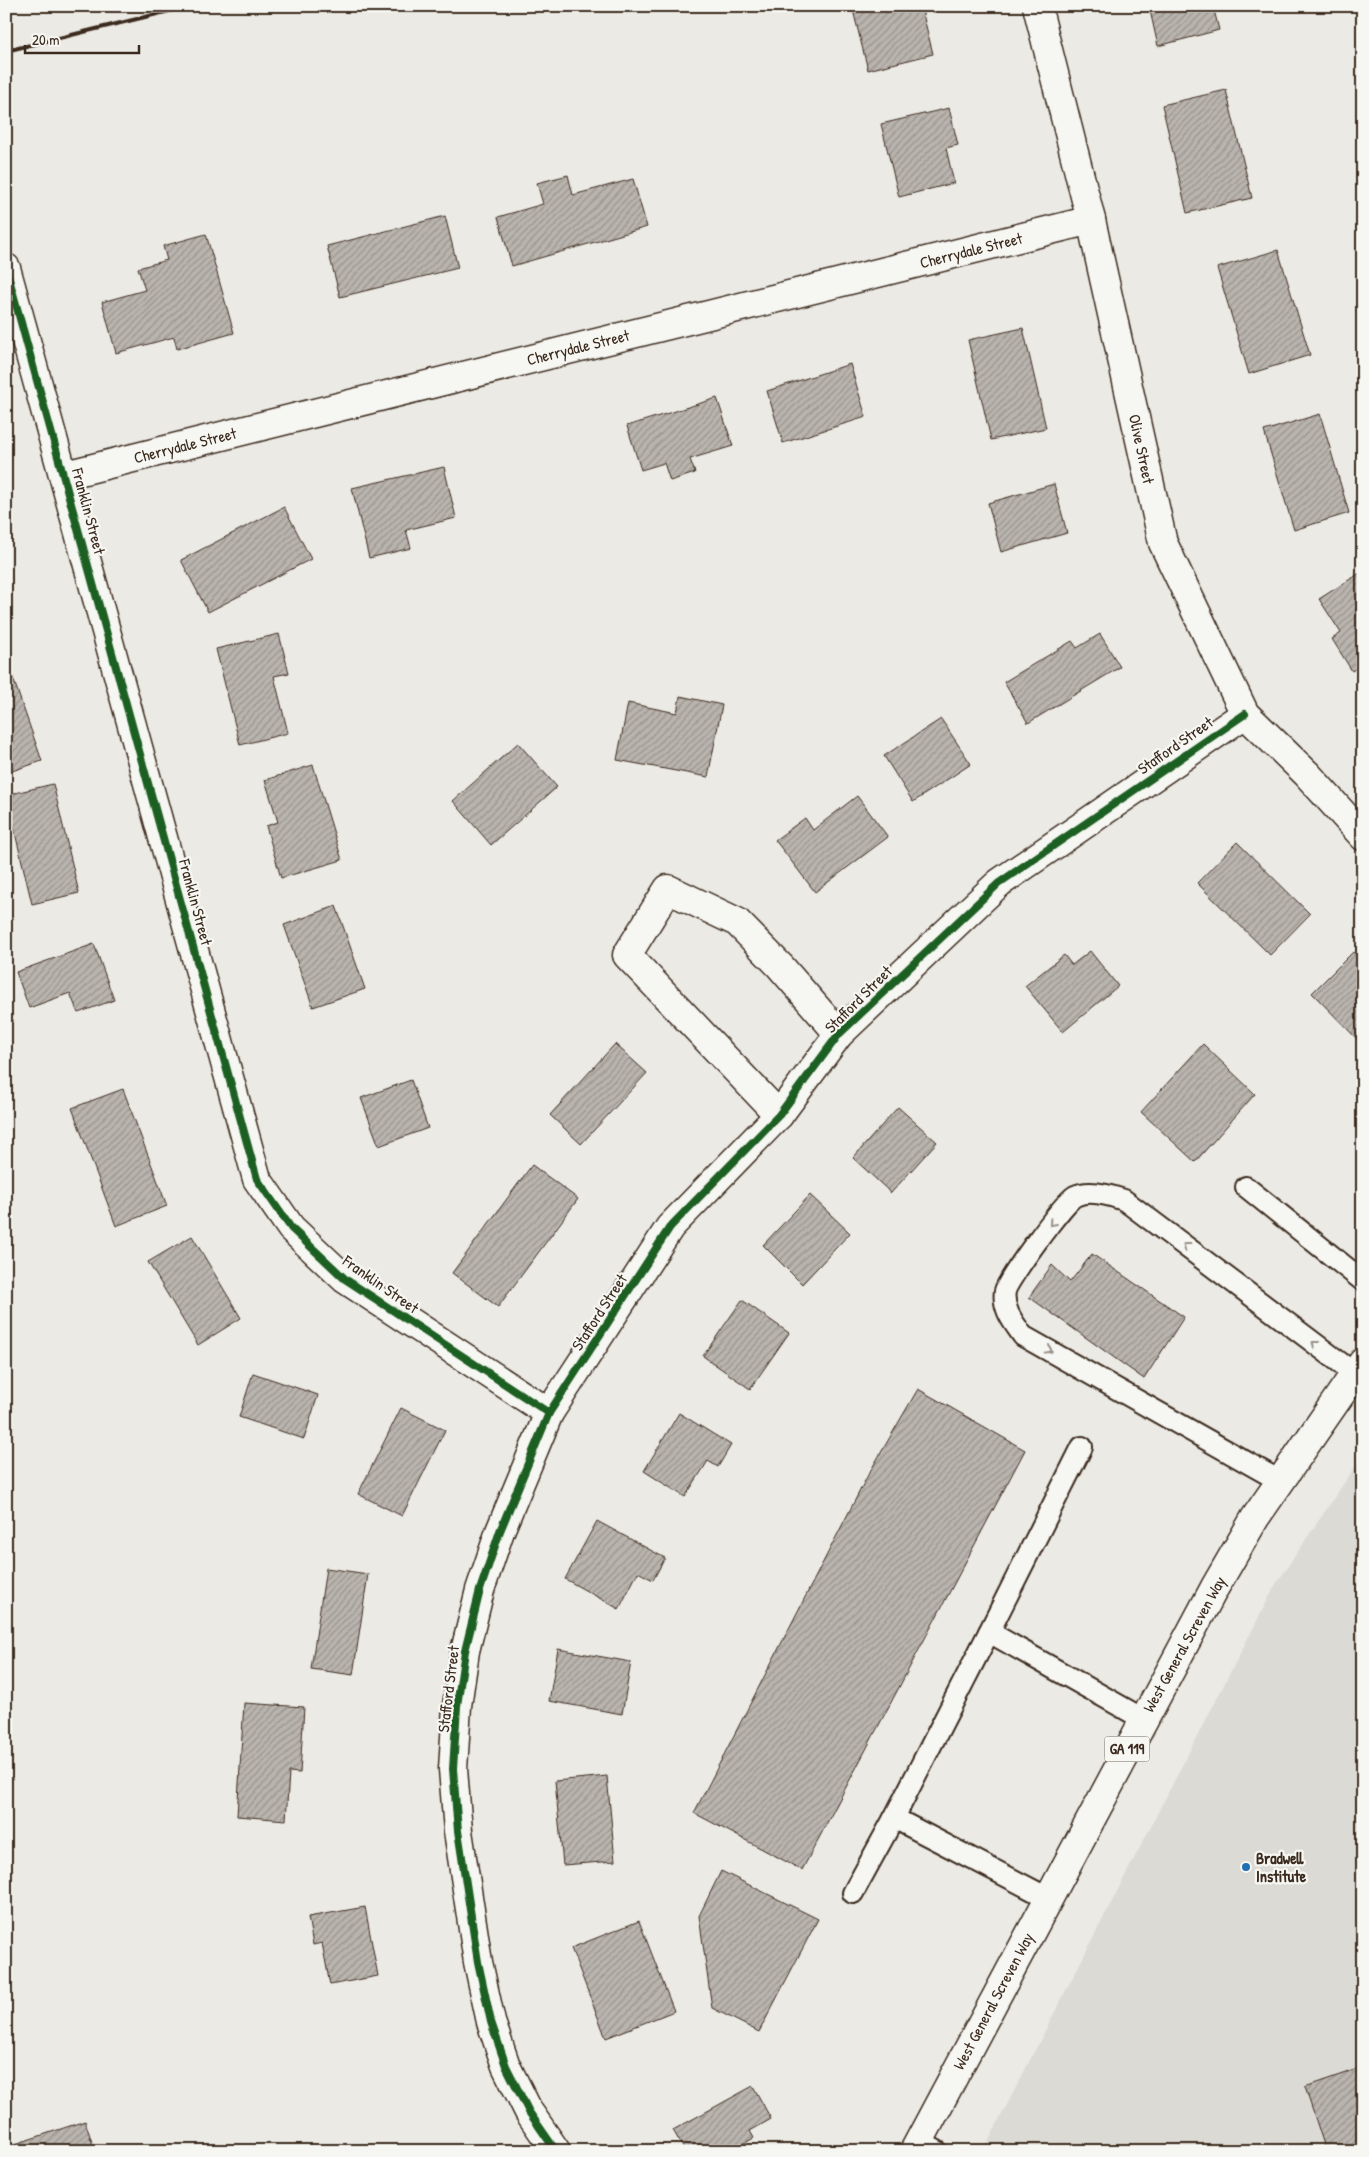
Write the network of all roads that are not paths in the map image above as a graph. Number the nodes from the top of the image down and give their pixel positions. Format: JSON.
{"nodes":[{"id":1,"x":1037,"y":6,"type":"edge"},
{"id":2,"x":1091,"y":220,"type":"junction"},
{"id":3,"x":6,"y":268,"type":"edge"},
{"id":4,"x":65,"y":475,"type":"junction"},
{"id":5,"x":1244,"y":714,"type":"junction"},
{"id":6,"x":1363,"y":836,"type":"edge"},
{"id":7,"x":839,"y":1034,"type":"junction"},
{"id":8,"x":779,"y":1115,"type":"junction"},
{"id":9,"x":1246,"y":1187,"type":"dead end"},
{"id":10,"x":1363,"y":1281,"type":"edge"},
{"id":11,"x":1359,"y":1368,"type":"edge"},
{"id":12,"x":549,"y":1413,"type":"junction"},
{"id":13,"x":1082,"y":1447,"type":"dead end"},
{"id":14,"x":1280,"y":1480,"type":"junction"},
{"id":15,"x":989,"y":1632,"type":"junction"},
{"id":16,"x":1143,"y":1719,"type":"junction"},
{"id":17,"x":894,"y":1818,"type":"junction"},
{"id":18,"x":854,"y":1893,"type":"dead end"},
{"id":19,"x":1048,"y":1898,"type":"junction"},
{"id":20,"x":923,"y":2148,"type":"edge"},
{"id":21,"x":556,"y":2151,"type":"edge"}],
"edges":[{"from":1,"to":2,"type":"street","name":"Olive Street"},
{"from":2,"to":4,"type":"street","name":"Cherrydale Street"},
{"from":2,"to":5,"type":"street","name":"Olive Street"},
{"from":3,"to":4,"type":"street","name":"Franklin Street"},
{"from":4,"to":12,"type":"street","name":"Franklin Street"},
{"from":5,"to":6,"type":"street","name":"Olive Street"},
{"from":5,"to":7,"type":"street","name":"Stafford Street"},
{"from":7,"to":8,"type":"street","name":"Stafford Street"},
{"from":7,"to":8,"type":"street"},
{"from":8,"to":12,"type":"street","name":"Stafford Street"},
{"from":9,"to":10,"type":"lane"},
{"from":11,"to":14,"type":"street","name":"West General Screven Way","number":"GA 119"},
{"from":11,"to":14,"type":"lane","one_way":true},
{"from":12,"to":21,"type":"street","name":"Stafford Street"},
{"from":13,"to":15,"type":"lane"},
{"from":14,"to":16,"type":"street","name":"West General Screven Way","number":"GA 119"},
{"from":15,"to":16,"type":"lane"},
{"from":15,"to":17,"type":"lane"},
{"from":16,"to":19,"type":"street","name":"West General Screven Way","number":"GA 119"},
{"from":17,"to":18,"type":"lane"},
{"from":17,"to":19,"type":"lane"},
{"from":19,"to":20,"type":"street","name":"West General Screven Way","number":"GA 119"}]}
